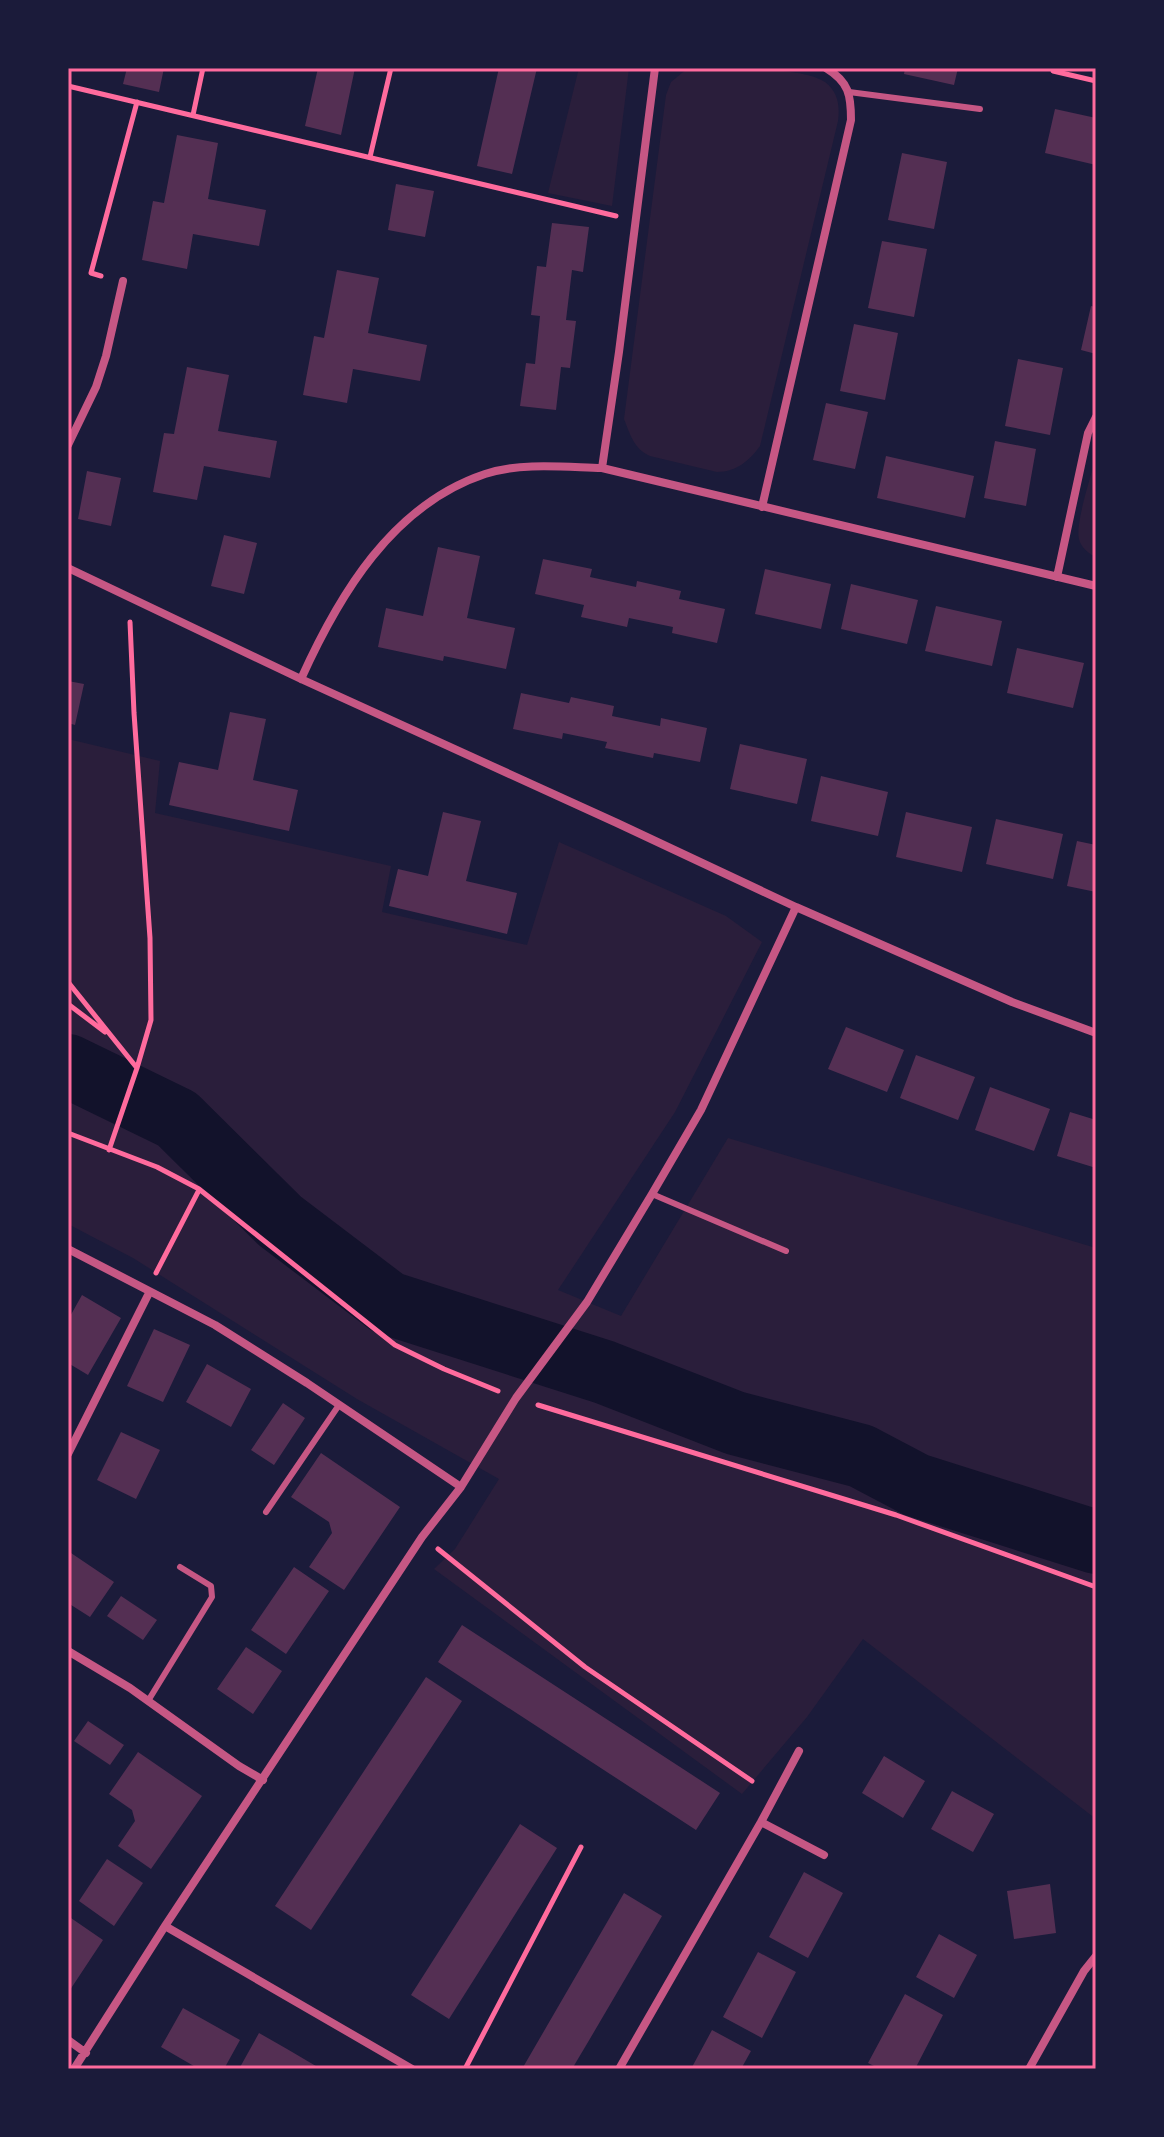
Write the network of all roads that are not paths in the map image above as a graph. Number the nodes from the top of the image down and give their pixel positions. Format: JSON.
{"nodes":[{"id":1,"x":655,"y":68,"type":"edge"},
{"id":2,"x":826,"y":68,"type":"edge"},
{"id":3,"x":849,"y":92,"type":"junction"},
{"id":4,"x":980,"y":109,"type":"dead end"},
{"id":5,"x":123,"y":281,"type":"road end"},
{"id":6,"x":1096,"y":417,"type":"edge"},
{"id":7,"x":68,"y":445,"type":"edge"},
{"id":8,"x":602,"y":468,"type":"junction"},
{"id":9,"x":762,"y":507,"type":"junction"},
{"id":10,"x":68,"y":568,"type":"edge"},
{"id":11,"x":1057,"y":577,"type":"junction"},
{"id":12,"x":1096,"y":586,"type":"edge"},
{"id":13,"x":301,"y":679,"type":"junction"},
{"id":14,"x":796,"y":907,"type":"junction"},
{"id":15,"x":1096,"y":1033,"type":"edge"},
{"id":16,"x":652,"y":1194,"type":"junction"},
{"id":17,"x":68,"y":1249,"type":"edge"},
{"id":18,"x":786,"y":1251,"type":"dead end"},
{"id":19,"x":149,"y":1293,"type":"junction"},
{"id":20,"x":339,"y":1405,"type":"junction"},
{"id":21,"x":68,"y":1454,"type":"edge"},
{"id":22,"x":461,"y":1487,"type":"junction"},
{"id":23,"x":266,"y":1512,"type":"dead end"},
{"id":24,"x":180,"y":1567,"type":"dead end"},
{"id":25,"x":68,"y":1651,"type":"edge"},
{"id":26,"x":148,"y":1701,"type":"junction"},
{"id":27,"x":799,"y":1751,"type":"dead end"},
{"id":28,"x":263,"y":1780,"type":"junction"},
{"id":29,"x":761,"y":1822,"type":"junction"},
{"id":30,"x":824,"y":1855,"type":"dead end"},
{"id":31,"x":165,"y":1926,"type":"junction"},
{"id":32,"x":1096,"y":1956,"type":"edge"},
{"id":33,"x":68,"y":2040,"type":"edge"},
{"id":34,"x":86,"y":2053,"type":"junction"},
{"id":35,"x":74,"y":2069,"type":"edge"},
{"id":36,"x":412,"y":2069,"type":"edge"},
{"id":37,"x":619,"y":2069,"type":"edge"},
{"id":38,"x":1029,"y":2069,"type":"edge"}],
"edges":[{"from":1,"to":8,"type":"street"},
{"from":2,"to":3,"type":"street"},
{"from":3,"to":4,"type":"lane"},
{"from":3,"to":9,"type":"street"},
{"from":5,"to":7,"type":"street"},
{"from":6,"to":11,"type":"street"},
{"from":8,"to":9,"type":"street"},
{"from":8,"to":13,"type":"street"},
{"from":9,"to":11,"type":"street"},
{"from":10,"to":13,"type":"street"},
{"from":11,"to":12,"type":"street"},
{"from":13,"to":14,"type":"street"},
{"from":14,"to":15,"type":"street"},
{"from":14,"to":16,"type":"street"},
{"from":16,"to":18,"type":"lane"},
{"from":16,"to":22,"type":"street"},
{"from":17,"to":19,"type":"street"},
{"from":19,"to":20,"type":"street"},
{"from":19,"to":21,"type":"street"},
{"from":20,"to":22,"type":"street"},
{"from":20,"to":23,"type":"lane"},
{"from":22,"to":28,"type":"street"},
{"from":24,"to":26,"type":"lane"},
{"from":25,"to":26,"type":"street"},
{"from":26,"to":28,"type":"street"},
{"from":27,"to":29,"type":"street"},
{"from":28,"to":31,"type":"street"},
{"from":29,"to":30,"type":"street"},
{"from":29,"to":37,"type":"street"},
{"from":31,"to":34,"type":"street"},
{"from":31,"to":36,"type":"street"},
{"from":32,"to":38,"type":"street"},
{"from":33,"to":34,"type":"street"},
{"from":34,"to":35,"type":"street"}]}
